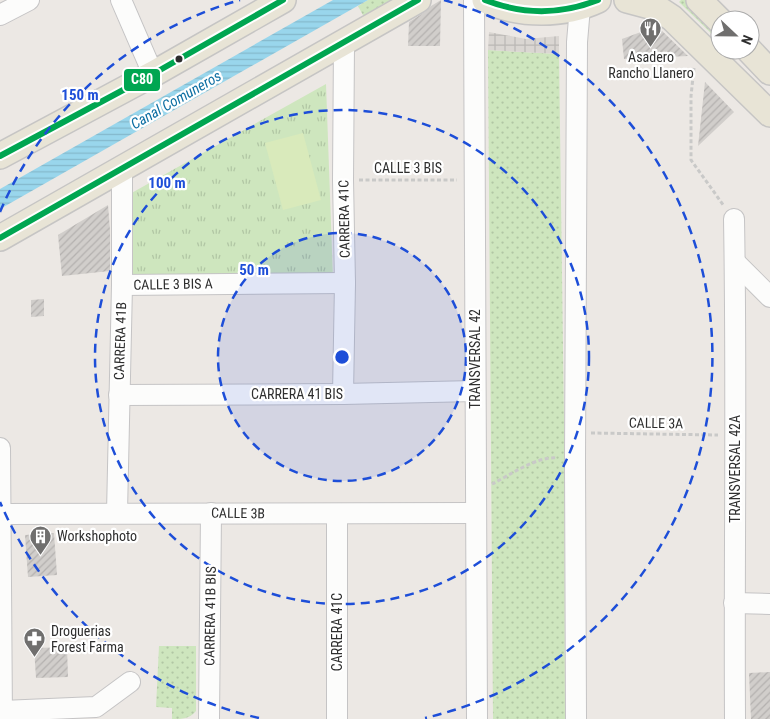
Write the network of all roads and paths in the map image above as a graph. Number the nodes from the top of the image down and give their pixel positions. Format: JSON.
{"nodes":[{"id":1,"x":29,"y":0,"type":"edge"},
{"id":2,"x":121,"y":0,"type":"edge"},
{"id":3,"x":283,"y":0,"type":"edge"},
{"id":4,"x":418,"y":0,"type":"edge"},
{"id":5,"x":474,"y":0,"type":"edge"},
{"id":6,"x":485,"y":0,"type":"edge"},
{"id":7,"x":628,"y":0,"type":"edge"},
{"id":8,"x":699,"y":0,"type":"edge"},
{"id":9,"x":589,"y":3,"type":"edge"},
{"id":10,"x":710,"y":11,"type":"edge"},
{"id":11,"x":0,"y":15,"type":"edge"},
{"id":12,"x":344,"y":44,"type":"junction"},
{"id":13,"x":759,"y":60,"type":"edge"},
{"id":14,"x":695,"y":63,"type":"dead end"},
{"id":15,"x":770,"y":72,"type":"edge"},
{"id":16,"x":153,"y":74,"type":"junction"},
{"id":17,"x":770,"y":114,"type":"edge"},
{"id":18,"x":0,"y":156,"type":"edge"},
{"id":19,"x":122,"y":169,"type":"junction"},
{"id":20,"x":474,"y":179,"type":"junction"},
{"id":21,"x":343,"y":180,"type":"junction"},
{"id":22,"x":734,"y":219,"type":"joint"},
{"id":23,"x":0,"y":238,"type":"edge"},
{"id":24,"x":734,"y":262,"type":"junction"},
{"id":25,"x":345,"y":283,"type":"junction"},
{"id":26,"x":122,"y":285,"type":"junction"},
{"id":27,"x":770,"y":297,"type":"edge"},
{"id":28,"x":475,"y":391,"type":"junction"},
{"id":29,"x":343,"y":394,"type":"junction"},
{"id":30,"x":119,"y":395,"type":"junction"},
{"id":31,"x":575,"y":433,"type":"junction"},
{"id":32,"x":736,"y":435,"type":"junction"},
{"id":33,"x":0,"y":448,"type":"edge"},
{"id":34,"x":575,"y":460,"type":"junction"},
{"id":35,"x":476,"y":493,"type":"junction"},
{"id":36,"x":117,"y":513,"type":"junction"},
{"id":37,"x":211,"y":513,"type":"junction"},
{"id":38,"x":476,"y":513,"type":"junction"},
{"id":39,"x":0,"y":514,"type":"edge"},
{"id":40,"x":337,"y":514,"type":"junction"},
{"id":41,"x":734,"y":603,"type":"junction"},
{"id":42,"x":770,"y":604,"type":"edge"},
{"id":43,"x":1,"y":626,"type":"edge"},
{"id":44,"x":130,"y":682,"type":"dead end"},
{"id":45,"x":2,"y":715,"type":"edge"},
{"id":46,"x":209,"y":719,"type":"edge"},
{"id":47,"x":337,"y":719,"type":"edge"},
{"id":48,"x":477,"y":719,"type":"edge"},
{"id":49,"x":576,"y":719,"type":"edge"},
{"id":50,"x":735,"y":719,"type":"edge"}],
"edges":[{"from":1,"to":11,"type":"street"},
{"from":2,"to":16,"type":"street"},
{"from":3,"to":16,"type":"main road"},
{"from":4,"to":12,"type":"main road"},
{"from":5,"to":20,"type":"street","name":"TRANSVERSAL 42"},
{"from":6,"to":9,"type":"main road"},
{"from":7,"to":17,"type":"main road"},
{"from":8,"to":10,"type":"main road"},
{"from":9,"to":31,"type":"street"},
{"from":12,"to":19,"type":"main road"},
{"from":12,"to":21,"type":"street","name":"CARRERA 41C"},
{"from":13,"to":15,"type":"main road"},
{"from":14,"to":22,"type":"path"},
{"from":16,"to":18,"type":"main road"},
{"from":19,"to":23,"type":"main road"},
{"from":19,"to":26,"type":"street","name":"CARRERA 41B"},
{"from":20,"to":21,"type":"path","name":"CALLE 3 BIS"},
{"from":20,"to":28,"type":"street","name":"TRANSVERSAL 42"},
{"from":21,"to":25,"type":"street","name":"CARRERA 41C"},
{"from":22,"to":24,"type":"street","name":"TRANSVERSAL 42A"},
{"from":24,"to":27,"type":"street"},
{"from":24,"to":32,"type":"street","name":"TRANSVERSAL 42A"},
{"from":25,"to":26,"type":"street","name":"CALLE 3 BIS A"},
{"from":25,"to":29,"type":"street","name":"CARRERA 41C"},
{"from":26,"to":30,"type":"street","name":"CARRERA 41B"},
{"from":28,"to":29,"type":"street","name":"CARRERA 41 BIS"},
{"from":28,"to":35,"type":"street","name":"TRANSVERSAL 42"},
{"from":29,"to":30,"type":"street","name":"CARRERA 41 BIS"},
{"from":30,"to":36,"type":"street","name":"CARRERA 41B"},
{"from":31,"to":32,"type":"path","name":"CALLE 3A"},
{"from":31,"to":34,"type":"street"},
{"from":32,"to":41,"type":"street","name":"TRANSVERSAL 42A"},
{"from":33,"to":39,"type":"street"},
{"from":34,"to":35,"type":"path"},
{"from":34,"to":49,"type":"street"},
{"from":35,"to":38,"type":"street","name":"TRANSVERSAL 42"},
{"from":36,"to":37,"type":"street","name":"CALLE 3B"},
{"from":36,"to":39,"type":"street","name":"CALLE 3B"},
{"from":37,"to":40,"type":"street","name":"CALLE 3B"},
{"from":37,"to":46,"type":"street","name":"CARRERA 41B BIS"},
{"from":38,"to":40,"type":"street","name":"CALLE 3B"},
{"from":38,"to":48,"type":"street","name":"TRANSVERSAL 42"},
{"from":39,"to":43,"type":"street"},
{"from":40,"to":47,"type":"street","name":"CARRERA 41C"},
{"from":41,"to":42,"type":"street"},
{"from":41,"to":50,"type":"street","name":"TRANSVERSAL 42A"},
{"from":43,"to":45,"type":"street"},
{"from":44,"to":45,"type":"street"}]}
